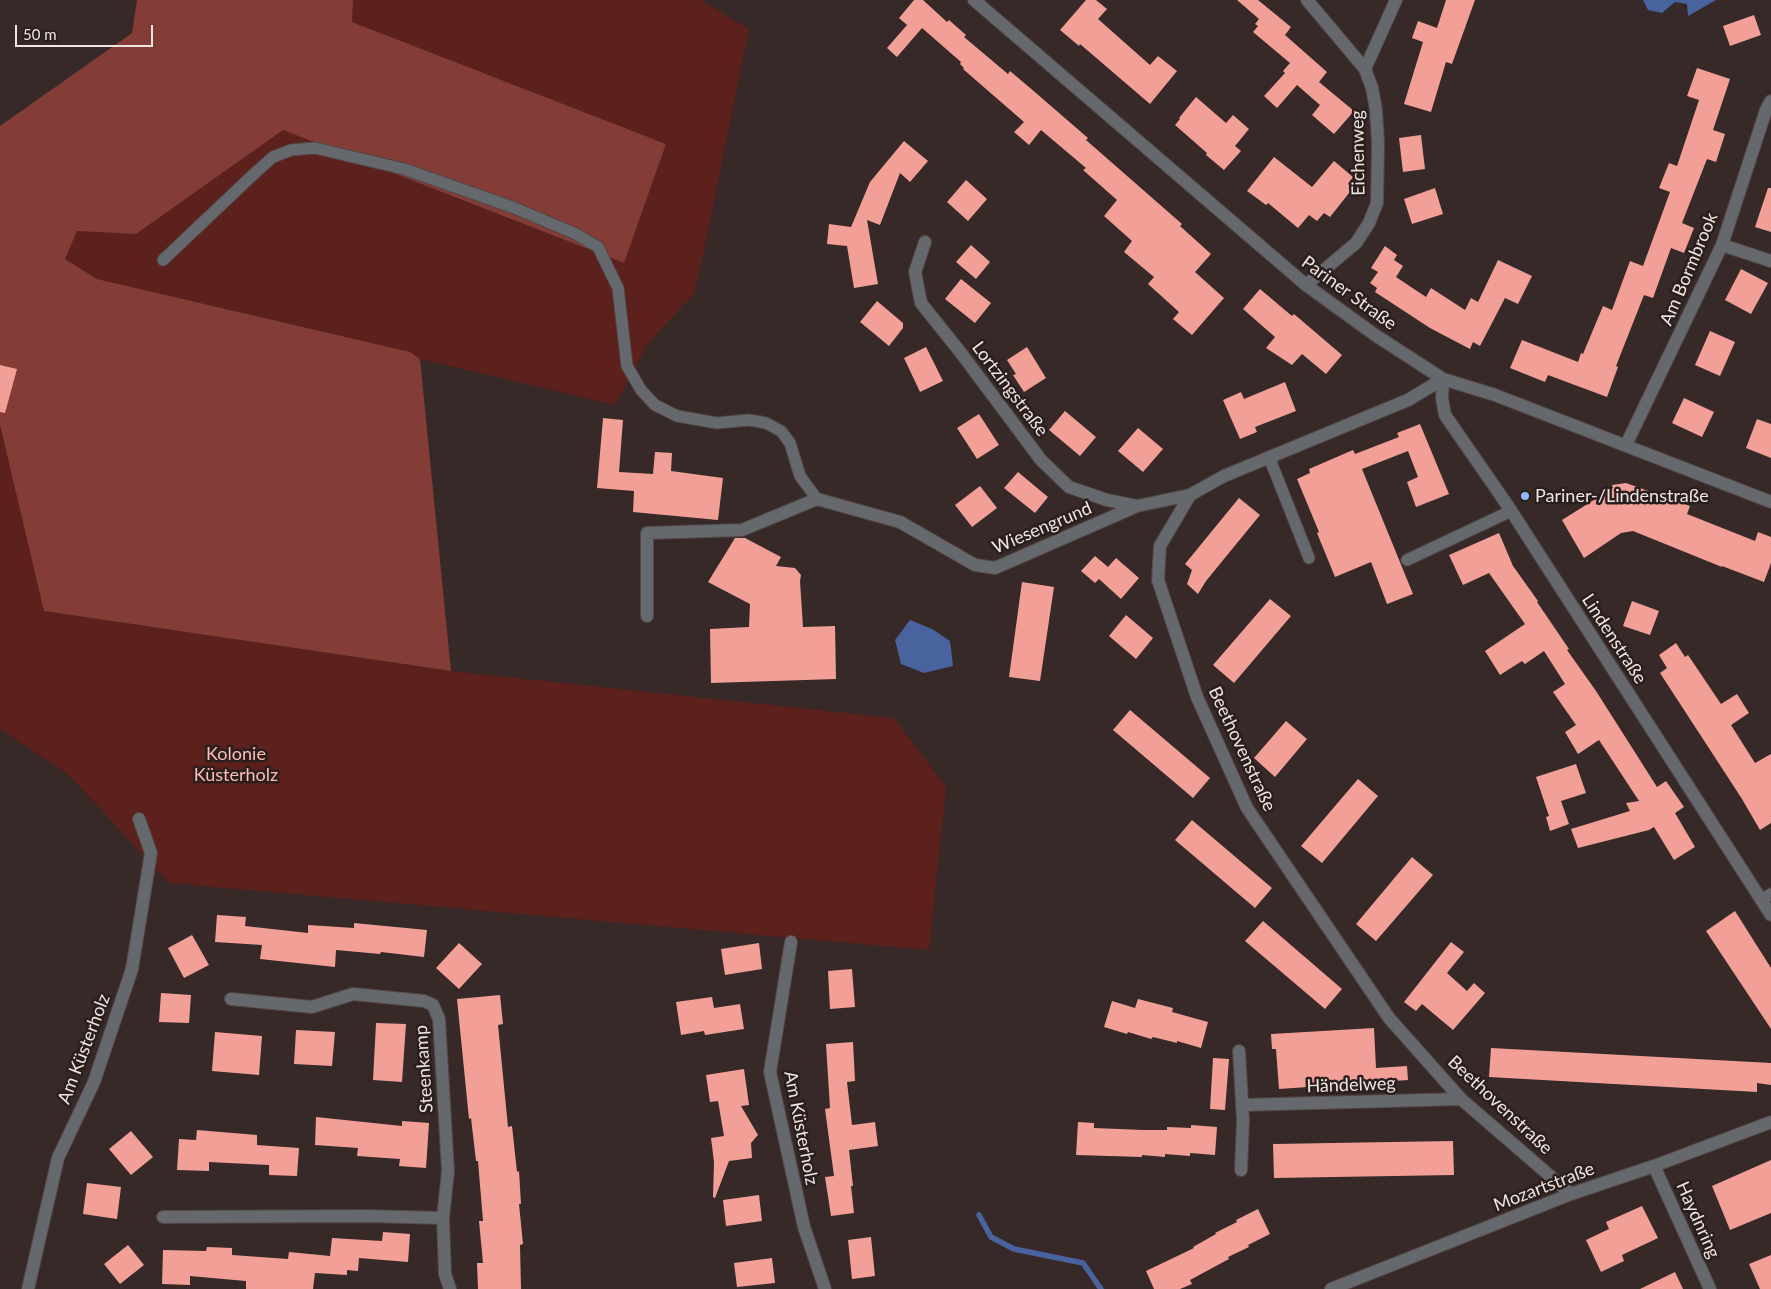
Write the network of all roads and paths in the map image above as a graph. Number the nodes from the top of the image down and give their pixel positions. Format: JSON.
{"nodes":[{"id":1,"x":974,"y":0,"type":"edge"},
{"id":2,"x":1307,"y":0,"type":"edge"},
{"id":3,"x":1396,"y":0,"type":"edge"},
{"id":4,"x":1365,"y":69,"type":"junction"},
{"id":5,"x":1771,"y":101,"type":"edge"},
{"id":6,"x":925,"y":242,"type":"dead end"},
{"id":7,"x":1722,"y":244,"type":"junction"},
{"id":8,"x":164,"y":260,"type":"dead end"},
{"id":9,"x":1771,"y":261,"type":"edge"},
{"id":10,"x":1306,"y":286,"type":"junction"},
{"id":11,"x":1443,"y":379,"type":"junction"},
{"id":12,"x":1626,"y":445,"type":"junction"},
{"id":13,"x":1269,"y":457,"type":"junction"},
{"id":14,"x":1190,"y":495,"type":"junction"},
{"id":15,"x":817,"y":499,"type":"junction"},
{"id":16,"x":1771,"y":502,"type":"edge"},
{"id":17,"x":1136,"y":506,"type":"junction"},
{"id":18,"x":1511,"y":511,"type":"junction"},
{"id":19,"x":1308,"y":558,"type":"dead end"},
{"id":20,"x":1408,"y":560,"type":"dead end"},
{"id":21,"x":646,"y":616,"type":"dead end"},
{"id":22,"x":139,"y":819,"type":"dead end"},
{"id":23,"x":1766,"y":897,"type":"edge"},
{"id":24,"x":1771,"y":915,"type":"edge"},
{"id":25,"x":791,"y":942,"type":"dead end"},
{"id":26,"x":231,"y":999,"type":"dead end"},
{"id":27,"x":1239,"y":1050,"type":"dead end"},
{"id":28,"x":1461,"y":1099,"type":"junction"},
{"id":29,"x":1242,"y":1105,"type":"junction"},
{"id":30,"x":1771,"y":1122,"type":"edge"},
{"id":31,"x":1654,"y":1166,"type":"junction"},
{"id":32,"x":1241,"y":1170,"type":"dead end"},
{"id":33,"x":1571,"y":1194,"type":"junction"},
{"id":34,"x":163,"y":1217,"type":"dead end"},
{"id":35,"x":443,"y":1218,"type":"junction"},
{"id":36,"x":28,"y":1289,"type":"edge"},
{"id":37,"x":450,"y":1289,"type":"edge"},
{"id":38,"x":825,"y":1289,"type":"edge"},
{"id":39,"x":1330,"y":1289,"type":"edge"},
{"id":40,"x":1710,"y":1289,"type":"edge"}],
"edges":[{"from":1,"to":10,"type":"street","name":"Pariner Straße"},
{"from":2,"to":4,"type":"street"},
{"from":3,"to":4,"type":"street"},
{"from":4,"to":10,"type":"street","name":"Eichenweg"},
{"from":5,"to":7,"type":"street","name":"Am Bormbrook"},
{"from":6,"to":17,"type":"street","name":"Lortzingstraße"},
{"from":7,"to":9,"type":"street"},
{"from":7,"to":12,"type":"street","name":"Am Bormbrook"},
{"from":8,"to":15,"type":"lane"},
{"from":10,"to":11,"type":"street","name":"Pariner Straße"},
{"from":11,"to":12,"type":"street","name":"Pariner Straße"},
{"from":11,"to":13,"type":"street"},
{"from":11,"to":18,"type":"street","name":"Lindenstraße"},
{"from":12,"to":16,"type":"street","name":"Pariner Straße"},
{"from":13,"to":14,"type":"street"},
{"from":13,"to":19,"type":"lane"},
{"from":14,"to":17,"type":"street","name":"Wiesengrund"},
{"from":14,"to":28,"type":"street","name":"Beethovenstraße"},
{"from":15,"to":17,"type":"street","name":"Wiesengrund"},
{"from":15,"to":21,"type":"street"},
{"from":18,"to":20,"type":"lane"},
{"from":18,"to":23,"type":"street","name":"Lindenstraße"},
{"from":22,"to":36,"type":"street","name":"Am Küsterholz"},
{"from":23,"to":24,"type":"street","name":"Lindenstraße"},
{"from":25,"to":38,"type":"street","name":"Am Küsterholz"},
{"from":26,"to":35,"type":"street","name":"Steenkamp"},
{"from":27,"to":29,"type":"street"},
{"from":28,"to":29,"type":"street","name":"Händelweg"},
{"from":28,"to":33,"type":"street","name":"Beethovenstraße"},
{"from":29,"to":32,"type":"street"},
{"from":30,"to":31,"type":"street","name":"Mozartstraße"},
{"from":31,"to":33,"type":"street","name":"Mozartstraße"},
{"from":31,"to":40,"type":"street","name":"Haydnring"},
{"from":33,"to":39,"type":"street","name":"Mozartstraße"},
{"from":34,"to":35,"type":"street"},
{"from":35,"to":37,"type":"street","name":"Steenkamp"}]}
